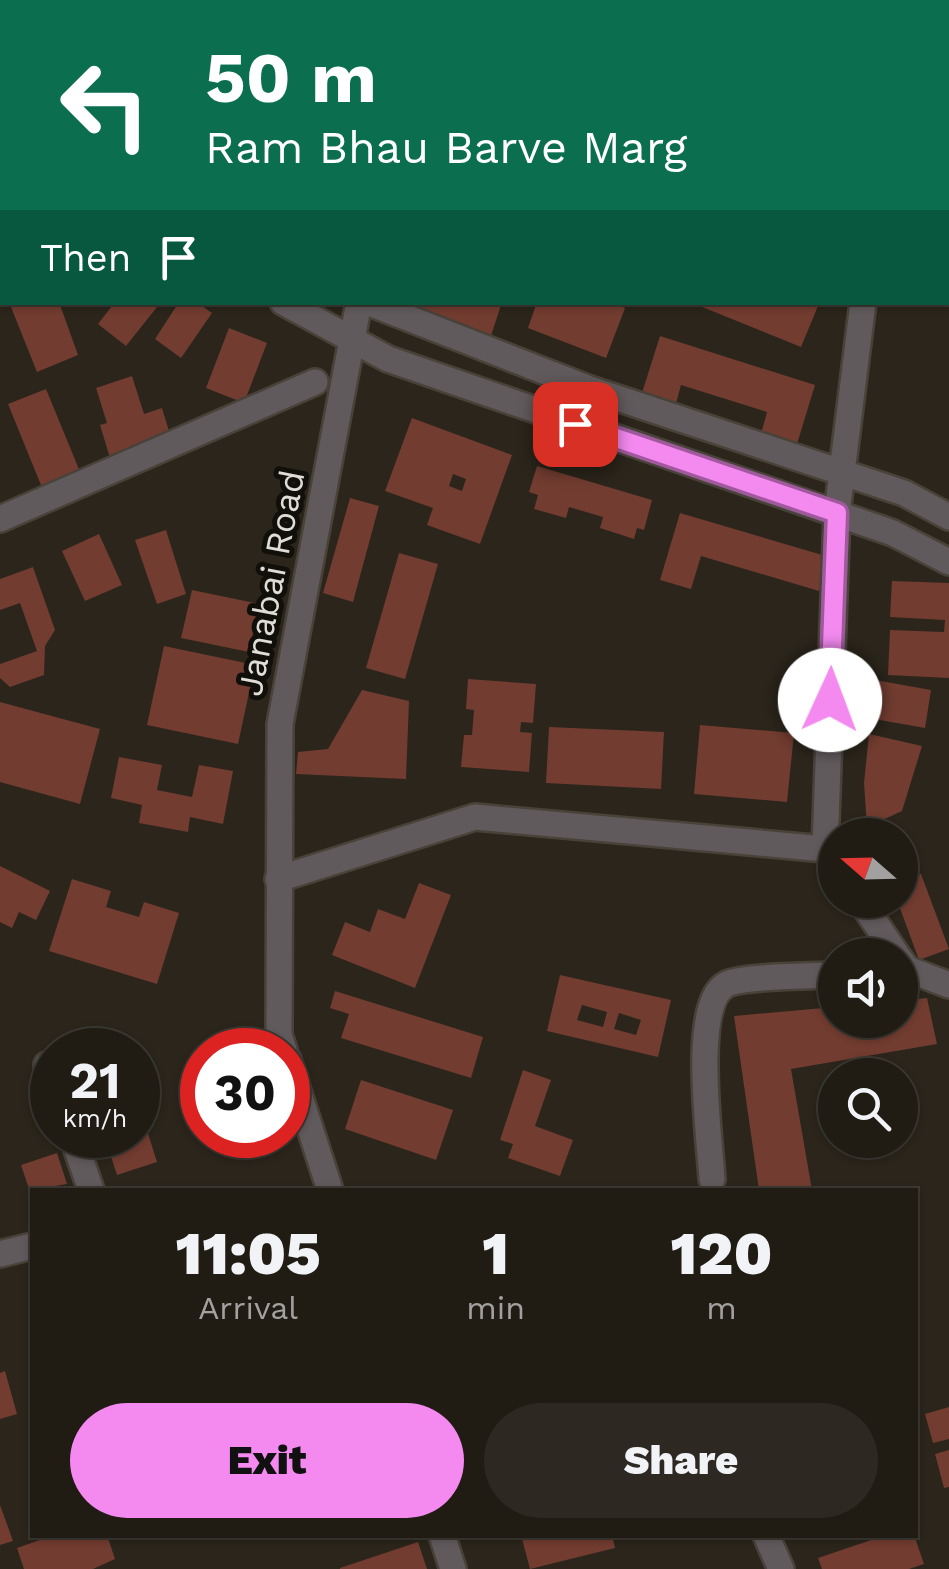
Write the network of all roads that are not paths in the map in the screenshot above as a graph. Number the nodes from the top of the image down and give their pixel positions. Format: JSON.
{"nodes":[{"id":1,"x":288,"y":305,"type":"edge"},
{"id":2,"x":359,"y":305,"type":"edge"},
{"id":3,"x":375,"y":305,"type":"edge"},
{"id":4,"x":863,"y":305,"type":"edge"},
{"id":5,"x":352,"y":343,"type":"junction"},
{"id":6,"x":315,"y":382,"type":"dead end"},
{"id":7,"x":840,"y":472,"type":"junction"},
{"id":8,"x":837,"y":513,"type":"junction"},
{"id":9,"x":949,"y":517,"type":"edge"},
{"id":10,"x":0,"y":519,"type":"edge"},
{"id":11,"x":949,"y":562,"type":"edge"},
{"id":12,"x":831,"y":818,"type":"edge"},
{"id":13,"x":818,"y":855,"type":"edge"},
{"id":14,"x":278,"y":879,"type":"junction"},
{"id":15,"x":918,"y":971,"type":"edge"},
{"id":16,"x":818,"y":975,"type":"edge"},
{"id":17,"x":949,"y":985,"type":"edge"},
{"id":18,"x":279,"y":1028,"type":"edge"},
{"id":19,"x":310,"y":1128,"type":"edge"},
{"id":20,"x":80,"y":1158,"type":"edge"},
{"id":21,"x":712,"y":1179,"type":"dead end"},
{"id":22,"x":90,"y":1188,"type":"edge"},
{"id":23,"x":329,"y":1188,"type":"edge"},
{"id":24,"x":30,"y":1246,"type":"edge"},
{"id":25,"x":0,"y":1254,"type":"edge"},
{"id":26,"x":443,"y":1538,"type":"edge"},
{"id":27,"x":767,"y":1538,"type":"edge"},
{"id":28,"x":453,"y":1569,"type":"edge"},
{"id":29,"x":780,"y":1569,"type":"edge"}],
"edges":[{"from":1,"to":5,"type":"street"},
{"from":2,"to":5,"type":"street","name":"Janabai Road"},
{"from":3,"to":7,"type":"street"},
{"from":4,"to":7,"type":"street"},
{"from":5,"to":8,"type":"street"},
{"from":5,"to":14,"type":"street","name":"Janabai Road"},
{"from":6,"to":10,"type":"street"},
{"from":7,"to":8,"type":"street"},
{"from":7,"to":9,"type":"street"},
{"from":8,"to":11,"type":"street"},
{"from":8,"to":12,"type":"street"},
{"from":13,"to":14,"type":"street"},
{"from":14,"to":18,"type":"street","name":"Janabai Road"},
{"from":15,"to":17,"type":"street"},
{"from":16,"to":21,"type":"street"},
{"from":19,"to":23,"type":"street"},
{"from":20,"to":22,"type":"street"},
{"from":24,"to":25,"type":"street"},
{"from":26,"to":28,"type":"street"},
{"from":27,"to":29,"type":"street"}]}
